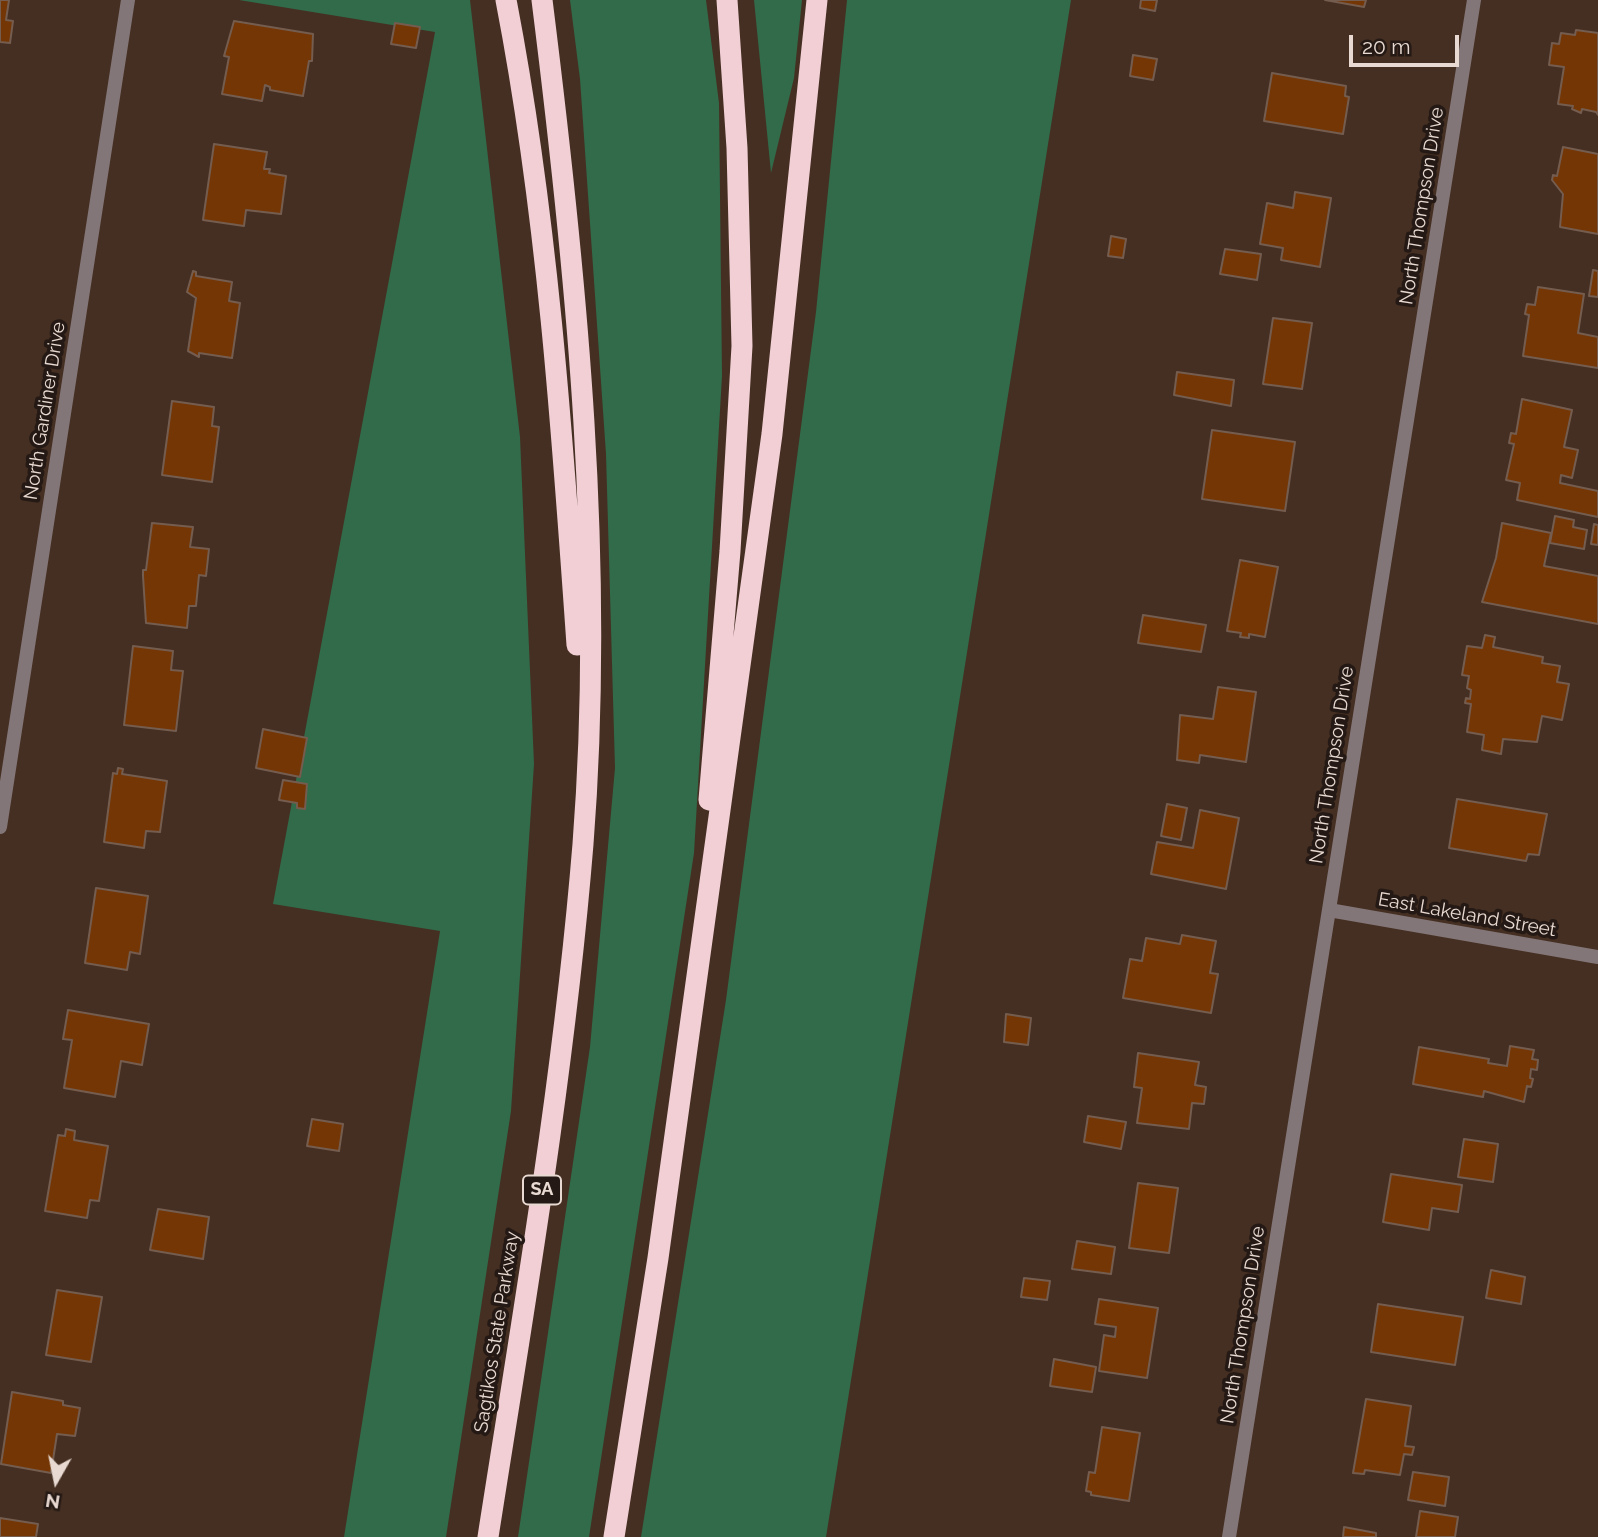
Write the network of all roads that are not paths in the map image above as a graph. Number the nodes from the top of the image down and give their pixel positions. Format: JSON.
{"nodes":[{"id":1,"x":128,"y":0,"type":"edge"},
{"id":2,"x":506,"y":0,"type":"edge"},
{"id":3,"x":542,"y":0,"type":"edge"},
{"id":4,"x":727,"y":0,"type":"edge"},
{"id":5,"x":817,"y":0,"type":"edge"},
{"id":6,"x":1474,"y":0,"type":"edge"},
{"id":7,"x":5,"y":758,"type":"edge"},
{"id":8,"x":0,"y":827,"type":"edge"},
{"id":9,"x":583,"y":841,"type":"junction"},
{"id":10,"x":1329,"y":911,"type":"junction"},
{"id":11,"x":1598,"y":957,"type":"edge"},
{"id":12,"x":658,"y":1258,"type":"junction"},
{"id":13,"x":488,"y":1537,"type":"edge"},
{"id":14,"x":614,"y":1537,"type":"edge"},
{"id":15,"x":1229,"y":1537,"type":"edge"}],
"edges":[{"from":1,"to":7,"type":"street","name":"North Gardiner Drive"},
{"from":2,"to":9,"type":"highway"},
{"from":3,"to":9,"type":"highway"},
{"from":4,"to":12,"type":"highway"},
{"from":5,"to":12,"type":"highway"},
{"from":6,"to":10,"type":"street","name":"North Thompson Drive"},
{"from":7,"to":8,"type":"street","name":"North Gardiner Drive"},
{"from":9,"to":13,"type":"highway","name":"Sagtikos State Parkway","number":"SA"},
{"from":10,"to":11,"type":"street","name":"East Lakeland Street"},
{"from":10,"to":15,"type":"street","name":"North Thompson Drive"},
{"from":12,"to":14,"type":"highway"}]}
